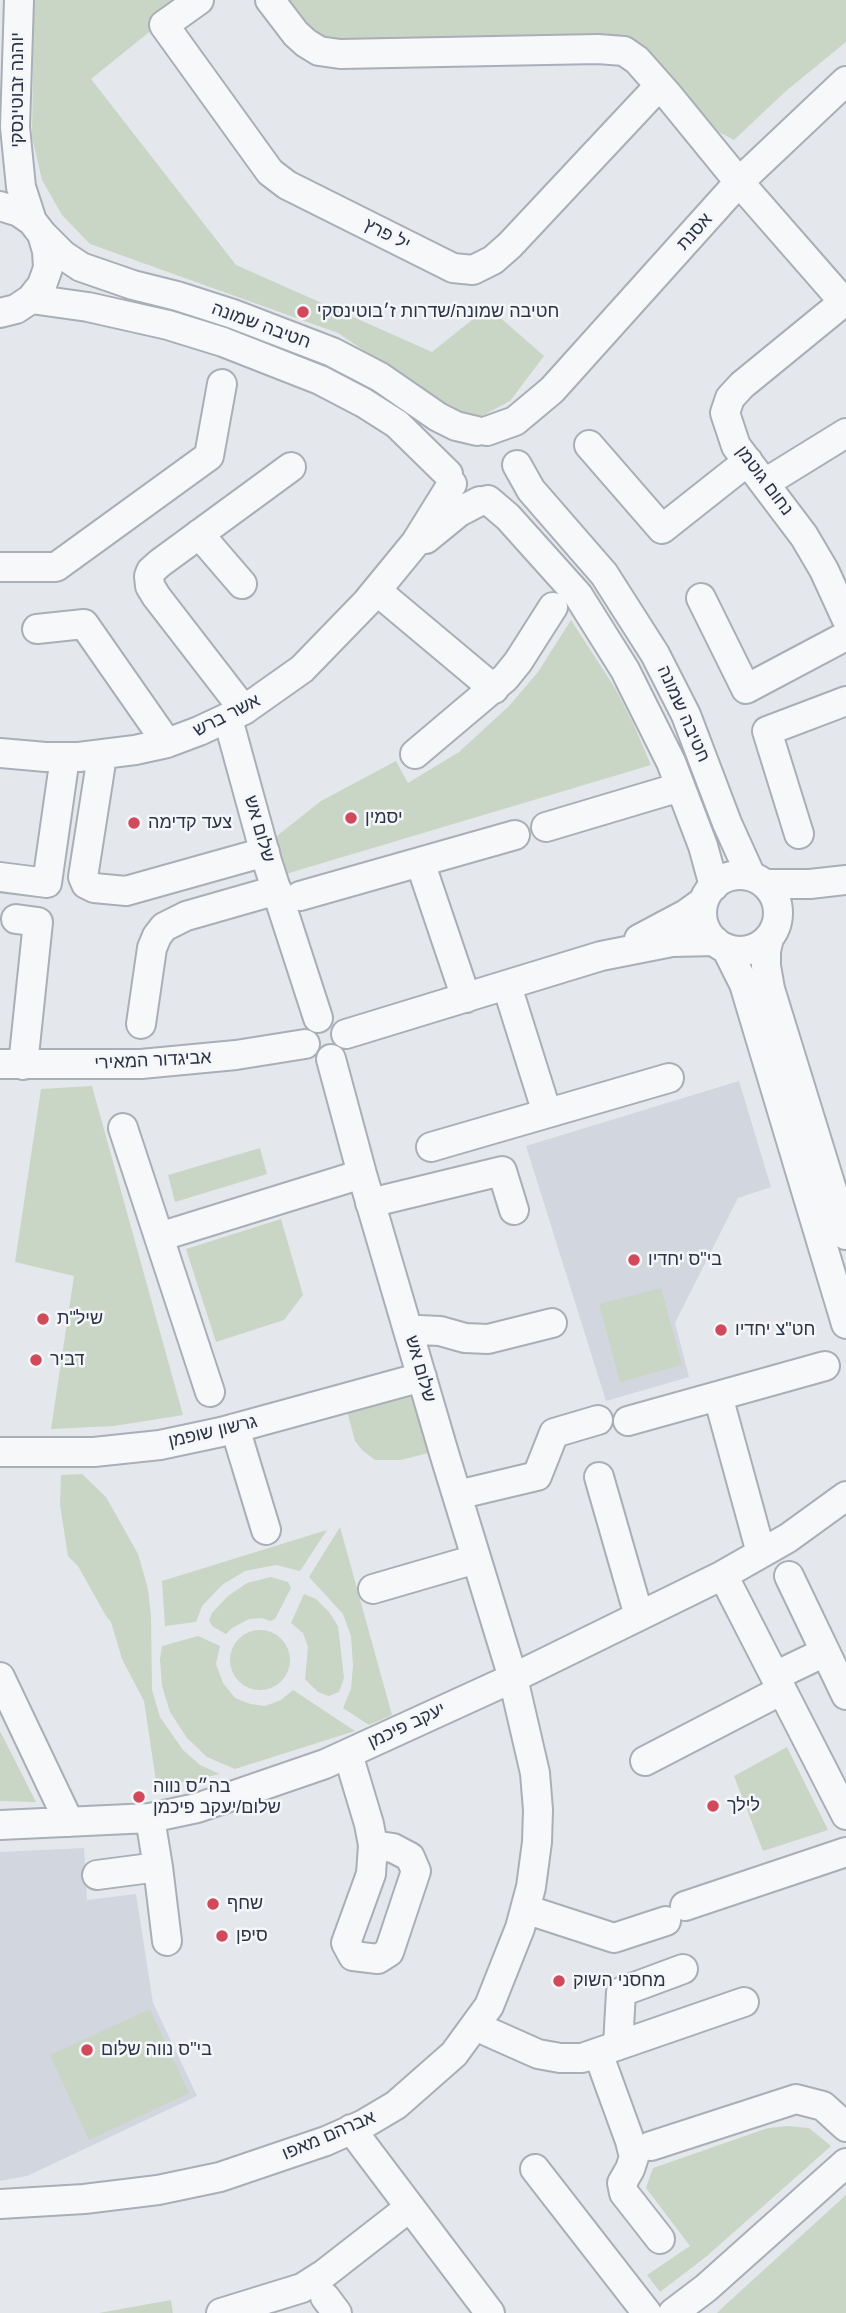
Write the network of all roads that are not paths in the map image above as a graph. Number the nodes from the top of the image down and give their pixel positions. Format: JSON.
{"nodes":[{"id":1,"x":19,"y":0,"type":"edge"},
{"id":2,"x":199,"y":0,"type":"edge"},
{"id":3,"x":270,"y":0,"type":"edge"},
{"id":4,"x":846,"y":81,"type":"edge"},
{"id":5,"x":659,"y":86,"type":"junction"},
{"id":6,"x":739,"y":183,"type":"junction"},
{"id":7,"x":0,"y":206,"type":"edge"},
{"id":8,"x":37,"y":227,"type":"junction"},
{"id":9,"x":845,"y":301,"type":"edge"},
{"id":10,"x":16,"y":307,"type":"edge"},
{"id":11,"x":0,"y":338,"type":"edge"},
{"id":12,"x":222,"y":384,"type":"dead end"},
{"id":13,"x":552,"y":390,"type":"junction"},
{"id":14,"x":482,"y":431,"type":"junction"},
{"id":15,"x":846,"y":433,"type":"edge"},
{"id":16,"x":589,"y":445,"type":"dead end"},
{"id":17,"x":516,"y":460,"type":"junction"},
{"id":18,"x":748,"y":461,"type":"junction"},
{"id":19,"x":292,"y":467,"type":"dead end"},
{"id":20,"x":450,"y":479,"type":"junction"},
{"id":21,"x":765,"y":483,"type":"junction"},
{"id":22,"x":484,"y":500,"type":"junction"},
{"id":23,"x":199,"y":534,"type":"junction"},
{"id":24,"x":401,"y":562,"type":"junction"},
{"id":25,"x":0,"y":567,"type":"edge"},
{"id":26,"x":242,"y":584,"type":"dead end"},
{"id":27,"x":377,"y":591,"type":"junction"},
{"id":28,"x":701,"y":598,"type":"dead end"},
{"id":29,"x":553,"y":607,"type":"dead end"},
{"id":30,"x":846,"y":618,"type":"edge"},
{"id":31,"x":37,"y":629,"type":"dead end"},
{"id":32,"x":846,"y":636,"type":"edge"},
{"id":33,"x":494,"y":689,"type":"junction"},
{"id":34,"x":846,"y":701,"type":"edge"},
{"id":35,"x":236,"y":715,"type":"junction"},
{"id":36,"x":167,"y":743,"type":"junction"},
{"id":37,"x":0,"y":753,"type":"edge"},
{"id":38,"x":415,"y":754,"type":"dead end"},
{"id":39,"x":102,"y":756,"type":"junction"},
{"id":40,"x":65,"y":757,"type":"junction"},
{"id":41,"x":680,"y":786,"type":"junction"},
{"id":42,"x":546,"y":827,"type":"dead end"},
{"id":43,"x":799,"y":834,"type":"dead end"},
{"id":44,"x":515,"y":835,"type":"dead end"},
{"id":45,"x":265,"y":852,"type":"junction"},
{"id":46,"x":420,"y":862,"type":"junction"},
{"id":47,"x":0,"y":877,"type":"edge"},
{"id":48,"x":758,"y":880,"type":"junction"},
{"id":49,"x":846,"y":883,"type":"edge"},
{"id":50,"x":288,"y":893,"type":"junction"},
{"id":51,"x":709,"y":893,"type":"junction"},
{"id":52,"x":16,"y":919,"type":"dead end"},
{"id":53,"x":773,"y":929,"type":"junction"},
{"id":54,"x":721,"y":944,"type":"junction"},
{"id":55,"x":601,"y":956,"type":"junction"},
{"id":56,"x":507,"y":986,"type":"junction"},
{"id":57,"x":466,"y":998,"type":"junction"},
{"id":58,"x":318,"y":1018,"type":"junction"},
{"id":59,"x":141,"y":1024,"type":"dead end"},
{"id":60,"x":346,"y":1034,"type":"junction"},
{"id":61,"x":305,"y":1044,"type":"junction"},
{"id":62,"x":331,"y":1059,"type":"junction"},
{"id":63,"x":11,"y":1064,"type":"edge"},
{"id":64,"x":669,"y":1078,"type":"dead end"},
{"id":65,"x":547,"y":1114,"type":"junction"},
{"id":66,"x":123,"y":1128,"type":"dead end"},
{"id":67,"x":431,"y":1147,"type":"dead end"},
{"id":68,"x":362,"y":1174,"type":"junction"},
{"id":69,"x":370,"y":1203,"type":"junction"},
{"id":70,"x":514,"y":1210,"type":"dead end"},
{"id":71,"x":846,"y":1235,"type":"edge"},
{"id":72,"x":159,"y":1237,"type":"junction"},
{"id":73,"x":552,"y":1323,"type":"dead end"},
{"id":74,"x":846,"y":1324,"type":"edge"},
{"id":75,"x":409,"y":1331,"type":"junction"},
{"id":76,"x":825,"y":1366,"type":"dead end"},
{"id":77,"x":422,"y":1377,"type":"junction"},
{"id":78,"x":210,"y":1392,"type":"dead end"},
{"id":79,"x":718,"y":1396,"type":"junction"},
{"id":80,"x":598,"y":1420,"type":"dead end"},
{"id":81,"x":628,"y":1421,"type":"dead end"},
{"id":82,"x":235,"y":1428,"type":"junction"},
{"id":83,"x":0,"y":1452,"type":"edge"},
{"id":84,"x":599,"y":1477,"type":"dead end"},
{"id":85,"x":457,"y":1495,"type":"junction"},
{"id":86,"x":846,"y":1496,"type":"edge"},
{"id":87,"x":846,"y":1523,"type":"edge"},
{"id":88,"x":267,"y":1530,"type":"dead end"},
{"id":89,"x":788,"y":1538,"type":"junction"},
{"id":90,"x":761,"y":1553,"type":"junction"},
{"id":91,"x":476,"y":1559,"type":"junction"},
{"id":92,"x":723,"y":1575,"type":"junction"},
{"id":93,"x":789,"y":1576,"type":"dead end"},
{"id":94,"x":373,"y":1589,"type":"dead end"},
{"id":95,"x":639,"y":1616,"type":"junction"},
{"id":96,"x":825,"y":1652,"type":"junction"},
{"id":97,"x":0,"y":1677,"type":"edge"},
{"id":98,"x":513,"y":1678,"type":"junction"},
{"id":99,"x":778,"y":1683,"type":"junction"},
{"id":100,"x":846,"y":1695,"type":"edge"},
{"id":101,"x":348,"y":1754,"type":"junction"},
{"id":102,"x":645,"y":1761,"type":"dead end"},
{"id":103,"x":846,"y":1815,"type":"edge"},
{"id":104,"x":150,"y":1818,"type":"junction"},
{"id":105,"x":69,"y":1822,"type":"junction"},
{"id":106,"x":0,"y":1825,"type":"edge"},
{"id":107,"x":373,"y":1845,"type":"dead end"},
{"id":108,"x":846,"y":1852,"type":"edge"},
{"id":109,"x":158,"y":1867,"type":"junction"},
{"id":110,"x":97,"y":1875,"type":"dead end"},
{"id":111,"x":525,"y":1909,"type":"junction"},
{"id":112,"x":167,"y":1941,"type":"dead end"},
{"id":113,"x":683,"y":1969,"type":"dead end"},
{"id":114,"x":744,"y":2002,"type":"dead end"},
{"id":115,"x":475,"y":2026,"type":"junction"},
{"id":116,"x":608,"y":2049,"type":"junction"},
{"id":117,"x":841,"y":2111,"type":"edge"},
{"id":118,"x":351,"y":2129,"type":"junction"},
{"id":119,"x":651,"y":2146,"type":"dead end"},
{"id":120,"x":846,"y":2163,"type":"edge"},
{"id":121,"x":535,"y":2169,"type":"dead end"},
{"id":122,"x":0,"y":2204,"type":"edge"},
{"id":123,"x":410,"y":2207,"type":"junction"},
{"id":124,"x":660,"y":2239,"type":"dead end"},
{"id":125,"x":221,"y":2313,"type":"edge"},
{"id":126,"x":490,"y":2313,"type":"edge"},
{"id":127,"x":647,"y":2313,"type":"edge"},
{"id":128,"x":673,"y":2313,"type":"edge"}],
"edges":[{"from":1,"to":8,"type":"street","name":"יוהנה זבוטינסקי"},
{"from":2,"to":5,"type":"street","name":"יל פרץ"},
{"from":3,"to":5,"type":"street"},
{"from":4,"to":6,"type":"street","name":"אסנת"},
{"from":5,"to":6,"type":"street"},
{"from":6,"to":9,"type":"street"},
{"from":6,"to":13,"type":"street","name":"אסנת"},
{"from":7,"to":8,"type":"street"},
{"from":8,"to":10,"type":"street","name":"יוהנה זבוטינסקי"},
{"from":8,"to":14,"type":"street","name":"חטיבה שמונה"},
{"from":9,"to":18,"type":"street","name":"נחום גוטמן"},
{"from":10,"to":11,"type":"street"},
{"from":10,"to":20,"type":"street","name":"חטיבה שמונה"},
{"from":12,"to":25,"type":"street"},
{"from":13,"to":14,"type":"street","name":"אסנת"},
{"from":13,"to":17,"type":"street","name":"אסנת"},
{"from":14,"to":17,"type":"street"},
{"from":14,"to":20,"type":"street"},
{"from":15,"to":21,"type":"street"},
{"from":16,"to":18,"type":"street"},
{"from":17,"to":22,"type":"street"},
{"from":17,"to":48,"type":"street","name":"חטיבה שמונה"},
{"from":18,"to":21,"type":"street","name":"נחום גוטמן"},
{"from":19,"to":23,"type":"street"},
{"from":20,"to":22,"type":"street"},
{"from":20,"to":24,"type":"street","name":"אשר ברש"},
{"from":21,"to":30,"type":"street","name":"נחום גוטמן"},
{"from":22,"to":24,"type":"street","name":"אשר ברש"},
{"from":22,"to":41,"type":"street","name":"חטיבה שמונה"},
{"from":23,"to":26,"type":"street"},
{"from":23,"to":35,"type":"street"},
{"from":24,"to":27,"type":"street","name":"אשר ברש"},
{"from":27,"to":33,"type":"street"},
{"from":27,"to":35,"type":"street","name":"אשר ברש"},
{"from":28,"to":32,"type":"street"},
{"from":29,"to":33,"type":"street"},
{"from":31,"to":36,"type":"street"},
{"from":33,"to":38,"type":"street"},
{"from":34,"to":43,"type":"street"},
{"from":35,"to":36,"type":"street","name":"אשר ברש"},
{"from":35,"to":45,"type":"street","name":"שלום אש"},
{"from":36,"to":39,"type":"street","name":"אשר ברש"},
{"from":37,"to":40,"type":"street","name":"אשר ברש"},
{"from":39,"to":40,"type":"street","name":"אשר ברש"},
{"from":39,"to":45,"type":"street"},
{"from":40,"to":47,"type":"street"},
{"from":41,"to":42,"type":"street"},
{"from":41,"to":51,"type":"street","name":"חטיבה שמונה"},
{"from":44,"to":46,"type":"street"},
{"from":45,"to":50,"type":"street","name":"שלום אש"},
{"from":46,"to":50,"type":"street"},
{"from":46,"to":57,"type":"street"},
{"from":48,"to":49,"type":"street"},
{"from":48,"to":51,"type":"street"},
{"from":48,"to":53,"type":"street"},
{"from":49,"to":53,"type":"street"},
{"from":50,"to":58,"type":"street","name":"שלום אש"},
{"from":50,"to":59,"type":"street"},
{"from":51,"to":54,"type":"street"},
{"from":51,"to":55,"type":"street"},
{"from":52,"to":63,"type":"street"},
{"from":53,"to":54,"type":"street"},
{"from":53,"to":71,"type":"street"},
{"from":54,"to":55,"type":"street"},
{"from":54,"to":74,"type":"street"},
{"from":55,"to":56,"type":"street"},
{"from":56,"to":57,"type":"street"},
{"from":56,"to":65,"type":"street"},
{"from":57,"to":60,"type":"street"},
{"from":58,"to":60,"type":"street"},
{"from":58,"to":61,"type":"street"},
{"from":60,"to":62,"type":"street"},
{"from":61,"to":62,"type":"street"},
{"from":61,"to":63,"type":"street","name":"אביגדור המאירי"},
{"from":62,"to":68,"type":"street","name":"שלום אש"},
{"from":64,"to":65,"type":"street"},
{"from":65,"to":67,"type":"street"},
{"from":66,"to":72,"type":"street"},
{"from":68,"to":69,"type":"street","name":"שלום אש"},
{"from":68,"to":72,"type":"street"},
{"from":69,"to":70,"type":"street"},
{"from":69,"to":75,"type":"street","name":"שלום אש"},
{"from":72,"to":78,"type":"street"},
{"from":73,"to":75,"type":"street"},
{"from":75,"to":77,"type":"street","name":"שלום אש"},
{"from":76,"to":79,"type":"street"},
{"from":77,"to":82,"type":"street","name":"גרשון שופמן"},
{"from":77,"to":85,"type":"street","name":"שלום אש"},
{"from":79,"to":81,"type":"street"},
{"from":79,"to":90,"type":"street"},
{"from":80,"to":85,"type":"street"},
{"from":82,"to":83,"type":"street","name":"גרשון שופמן"},
{"from":82,"to":88,"type":"street"},
{"from":84,"to":95,"type":"street"},
{"from":85,"to":91,"type":"street","name":"שלום אש"},
{"from":86,"to":89,"type":"street","name":"יעקב פיכמן"},
{"from":87,"to":89,"type":"street","name":"יעקב פיכמן"},
{"from":89,"to":90,"type":"street","name":"יעקב פיכמן"},
{"from":90,"to":92,"type":"street","name":"יעקב פיכמן"},
{"from":91,"to":94,"type":"street"},
{"from":91,"to":98,"type":"street","name":"שלום אש"},
{"from":92,"to":95,"type":"street","name":"יעקב פיכמן"},
{"from":92,"to":99,"type":"street"},
{"from":93,"to":96,"type":"street"},
{"from":95,"to":98,"type":"street","name":"יעקב פיכמן"},
{"from":96,"to":99,"type":"street"},
{"from":96,"to":100,"type":"street"},
{"from":97,"to":105,"type":"street"},
{"from":98,"to":101,"type":"street","name":"יעקב פיכמן"},
{"from":98,"to":111,"type":"street","name":"אברהם מאפו"},
{"from":99,"to":102,"type":"street"},
{"from":99,"to":103,"type":"street"},
{"from":101,"to":104,"type":"street","name":"יעקב פיכמן"},
{"from":101,"to":107,"type":"street"},
{"from":104,"to":105,"type":"street","name":"יעקב פיכמן"},
{"from":104,"to":109,"type":"street"},
{"from":105,"to":106,"type":"street","name":"יעקב פיכמן"},
{"from":108,"to":111,"type":"street"},
{"from":109,"to":110,"type":"street"},
{"from":109,"to":112,"type":"street"},
{"from":111,"to":115,"type":"street","name":"אברהם מאפו"},
{"from":113,"to":116,"type":"street"},
{"from":114,"to":116,"type":"street"},
{"from":115,"to":116,"type":"street"},
{"from":115,"to":118,"type":"street","name":"אברהם מאפו"},
{"from":116,"to":124,"type":"street"},
{"from":117,"to":119,"type":"street"},
{"from":118,"to":122,"type":"street","name":"אברהם מאפו"},
{"from":118,"to":123,"type":"street"},
{"from":120,"to":128,"type":"street"},
{"from":121,"to":127,"type":"street"},
{"from":123,"to":125,"type":"street"},
{"from":123,"to":126,"type":"street"}]}
